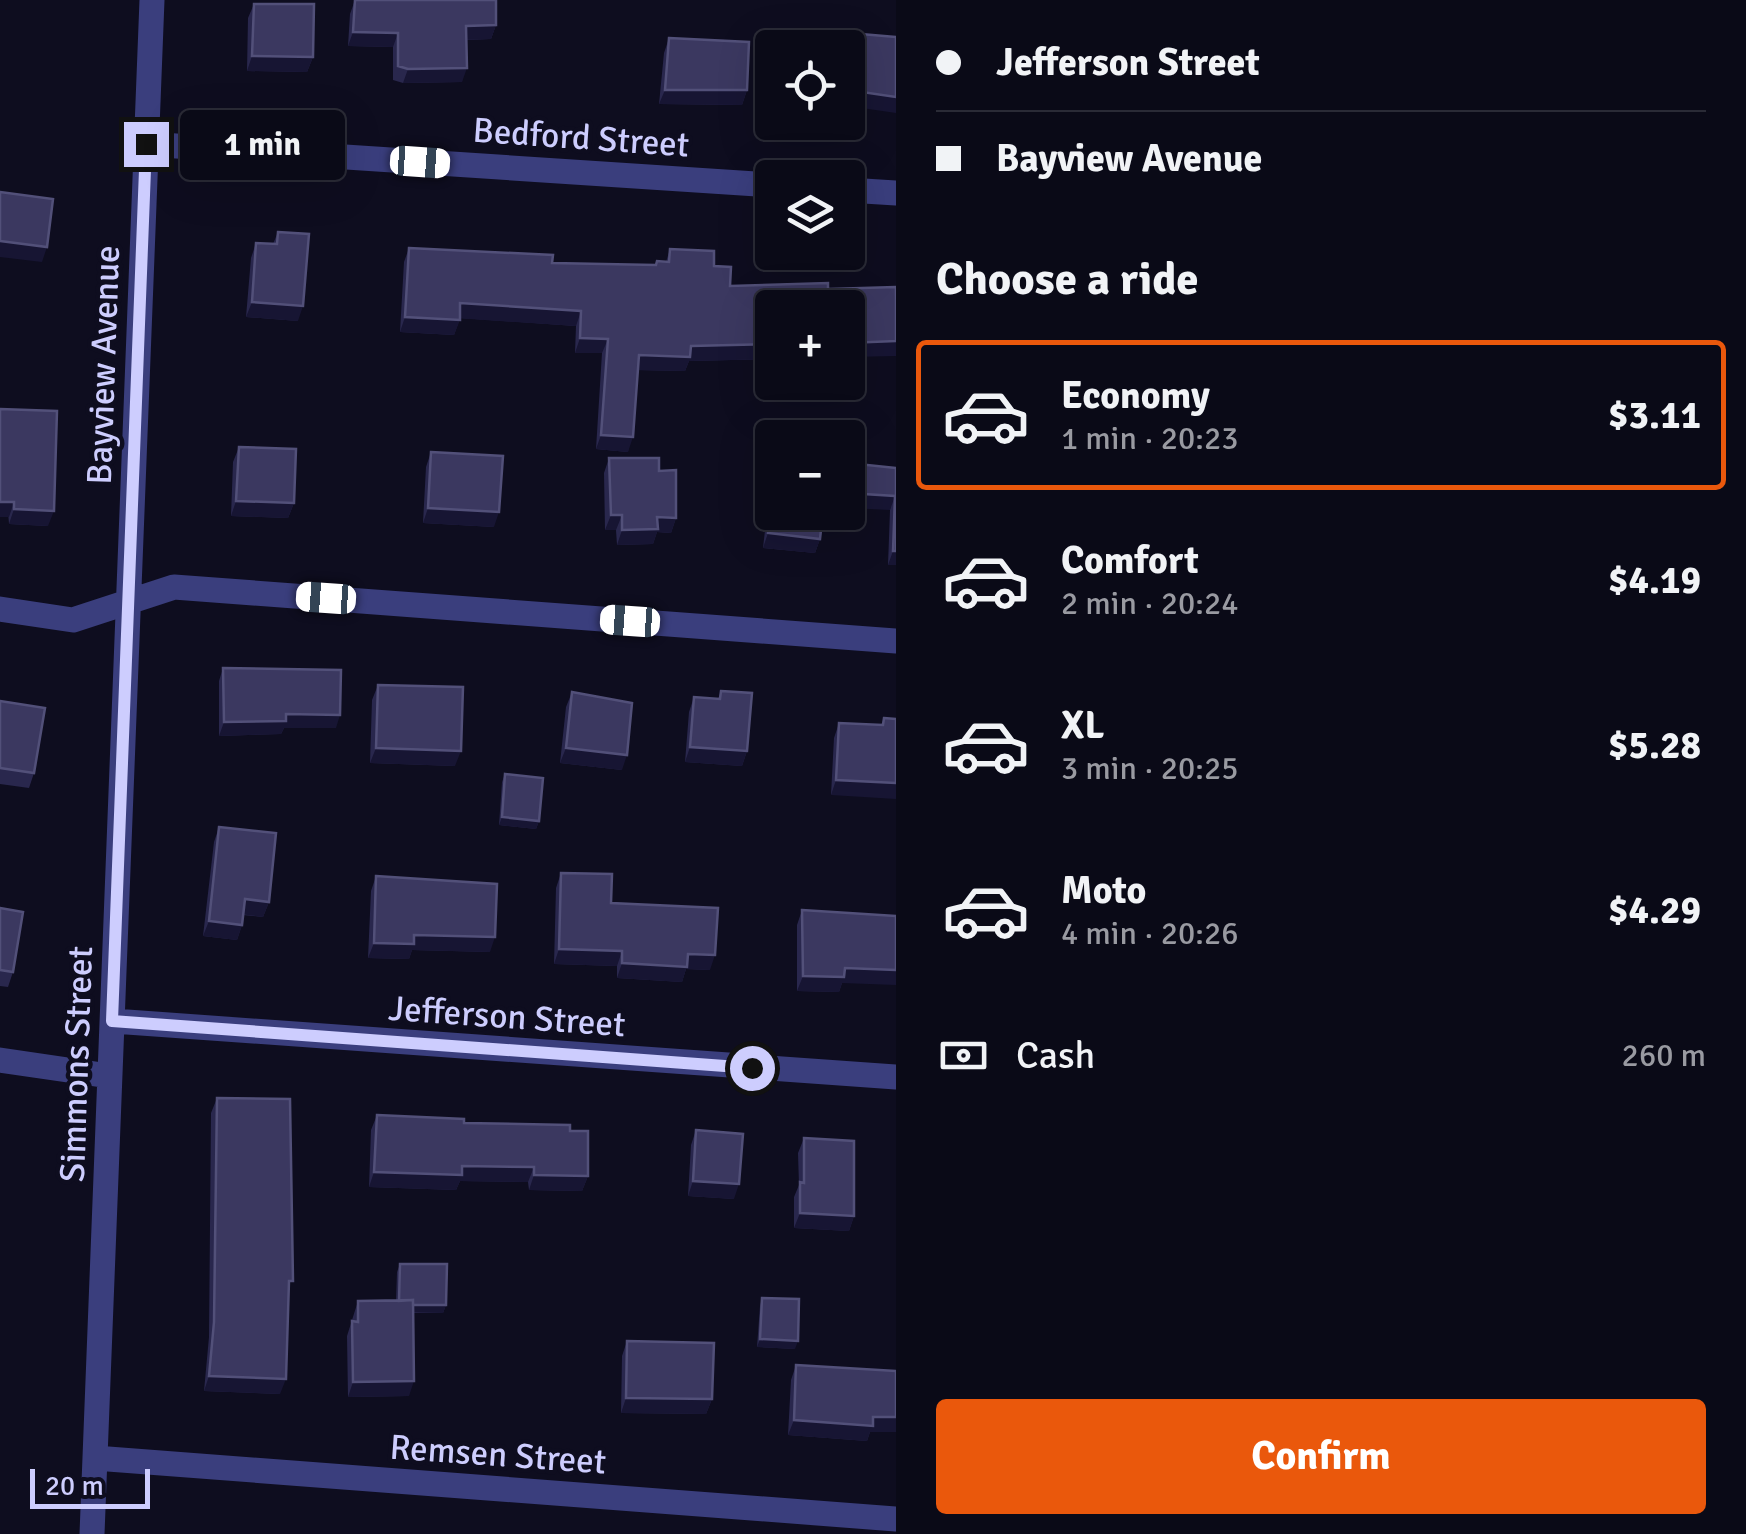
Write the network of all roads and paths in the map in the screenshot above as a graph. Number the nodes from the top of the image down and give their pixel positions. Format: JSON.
{"nodes":[{"id":1,"x":152,"y":0,"type":"edge"},
{"id":2,"x":146,"y":144,"type":"junction"},
{"id":3,"x":755,"y":184,"type":"edge"},
{"id":4,"x":865,"y":191,"type":"edge"},
{"id":5,"x":896,"y":193,"type":"edge"},
{"id":6,"x":130,"y":598,"type":"junction"},
{"id":7,"x":0,"y":609,"type":"edge"},
{"id":8,"x":896,"y":641,"type":"edge"},
{"id":9,"x":112,"y":1021,"type":"junction"},
{"id":10,"x":0,"y":1060,"type":"edge"},
{"id":11,"x":110,"y":1076,"type":"junction"},
{"id":12,"x":896,"y":1077,"type":"edge"},
{"id":13,"x":95,"y":1458,"type":"junction"},
{"id":14,"x":896,"y":1519,"type":"edge"},
{"id":15,"x":92,"y":1534,"type":"edge"}],
"edges":[{"from":1,"to":2,"type":"street","name":"Bayview Avenue"},
{"from":2,"to":3,"type":"street","name":"Bedford Street"},
{"from":2,"to":6,"type":"street","name":"Bayview Avenue"},
{"from":4,"to":5,"type":"street"},
{"from":6,"to":7,"type":"street"},
{"from":6,"to":8,"type":"street"},
{"from":6,"to":9,"type":"street","name":"Simmons Street"},
{"from":9,"to":11,"type":"street","name":"Simmons Street"},
{"from":9,"to":12,"type":"street","name":"Jefferson Street"},
{"from":10,"to":11,"type":"street"},
{"from":11,"to":13,"type":"street","name":"Simmons Street"},
{"from":13,"to":14,"type":"street","name":"Remsen Street"},
{"from":13,"to":15,"type":"street","name":"Simmons Street"}]}
